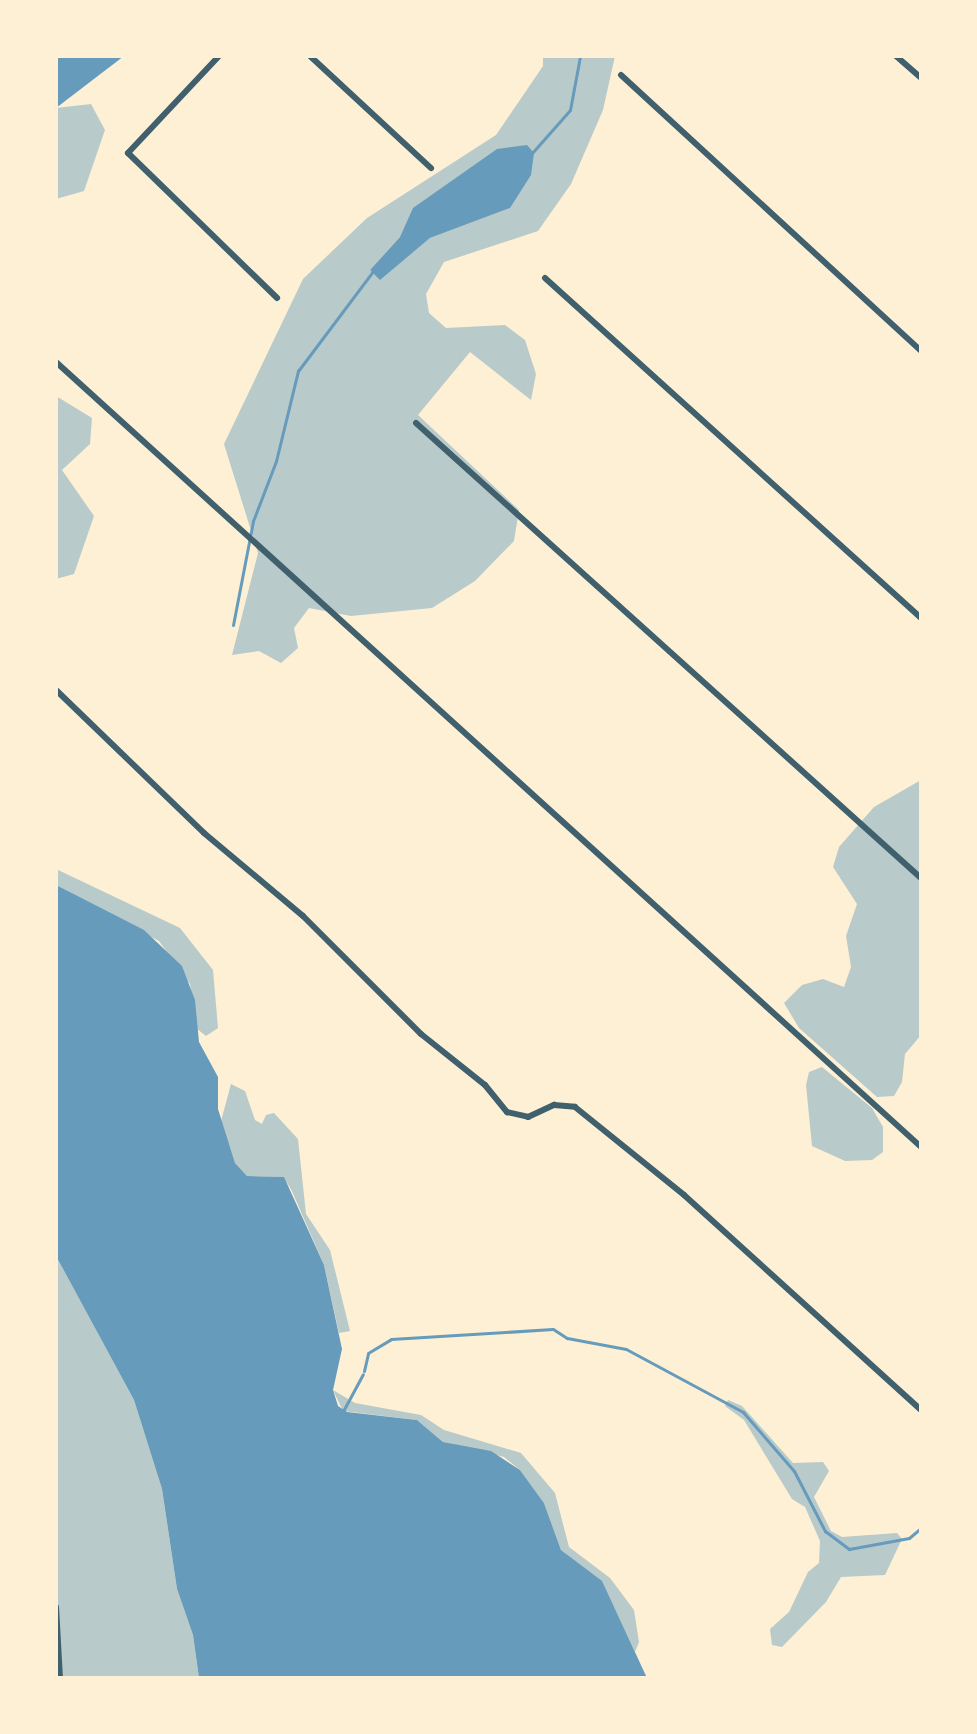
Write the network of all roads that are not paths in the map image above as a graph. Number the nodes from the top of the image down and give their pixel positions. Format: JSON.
{"nodes":[{"id":1,"x":219,"y":56,"type":"edge"},
{"id":2,"x":310,"y":56,"type":"edge"},
{"id":3,"x":896,"y":56,"type":"edge"},
{"id":4,"x":621,"y":75,"type":"dead end"},
{"id":5,"x":921,"y":78,"type":"edge"},
{"id":6,"x":431,"y":168,"type":"dead end"},
{"id":7,"x":545,"y":278,"type":"dead end"},
{"id":8,"x":277,"y":298,"type":"dead end"},
{"id":9,"x":921,"y":351,"type":"edge"},
{"id":10,"x":56,"y":362,"type":"edge"},
{"id":11,"x":416,"y":423,"type":"dead end"},
{"id":12,"x":921,"y":618,"type":"edge"},
{"id":13,"x":56,"y":690,"type":"edge"},
{"id":14,"x":921,"y":878,"type":"edge"},
{"id":15,"x":921,"y":1147,"type":"edge"},
{"id":16,"x":921,"y":1410,"type":"edge"},
{"id":17,"x":56,"y":1607,"type":"edge"},
{"id":18,"x":60,"y":1678,"type":"edge"}],
"edges":[{"from":1,"to":8,"type":"street"},
{"from":2,"to":6,"type":"street"},
{"from":3,"to":5,"type":"street"},
{"from":4,"to":9,"type":"street"},
{"from":7,"to":12,"type":"street"},
{"from":10,"to":15,"type":"street"},
{"from":11,"to":14,"type":"street"},
{"from":13,"to":16,"type":"street"},
{"from":17,"to":18,"type":"street"}]}
